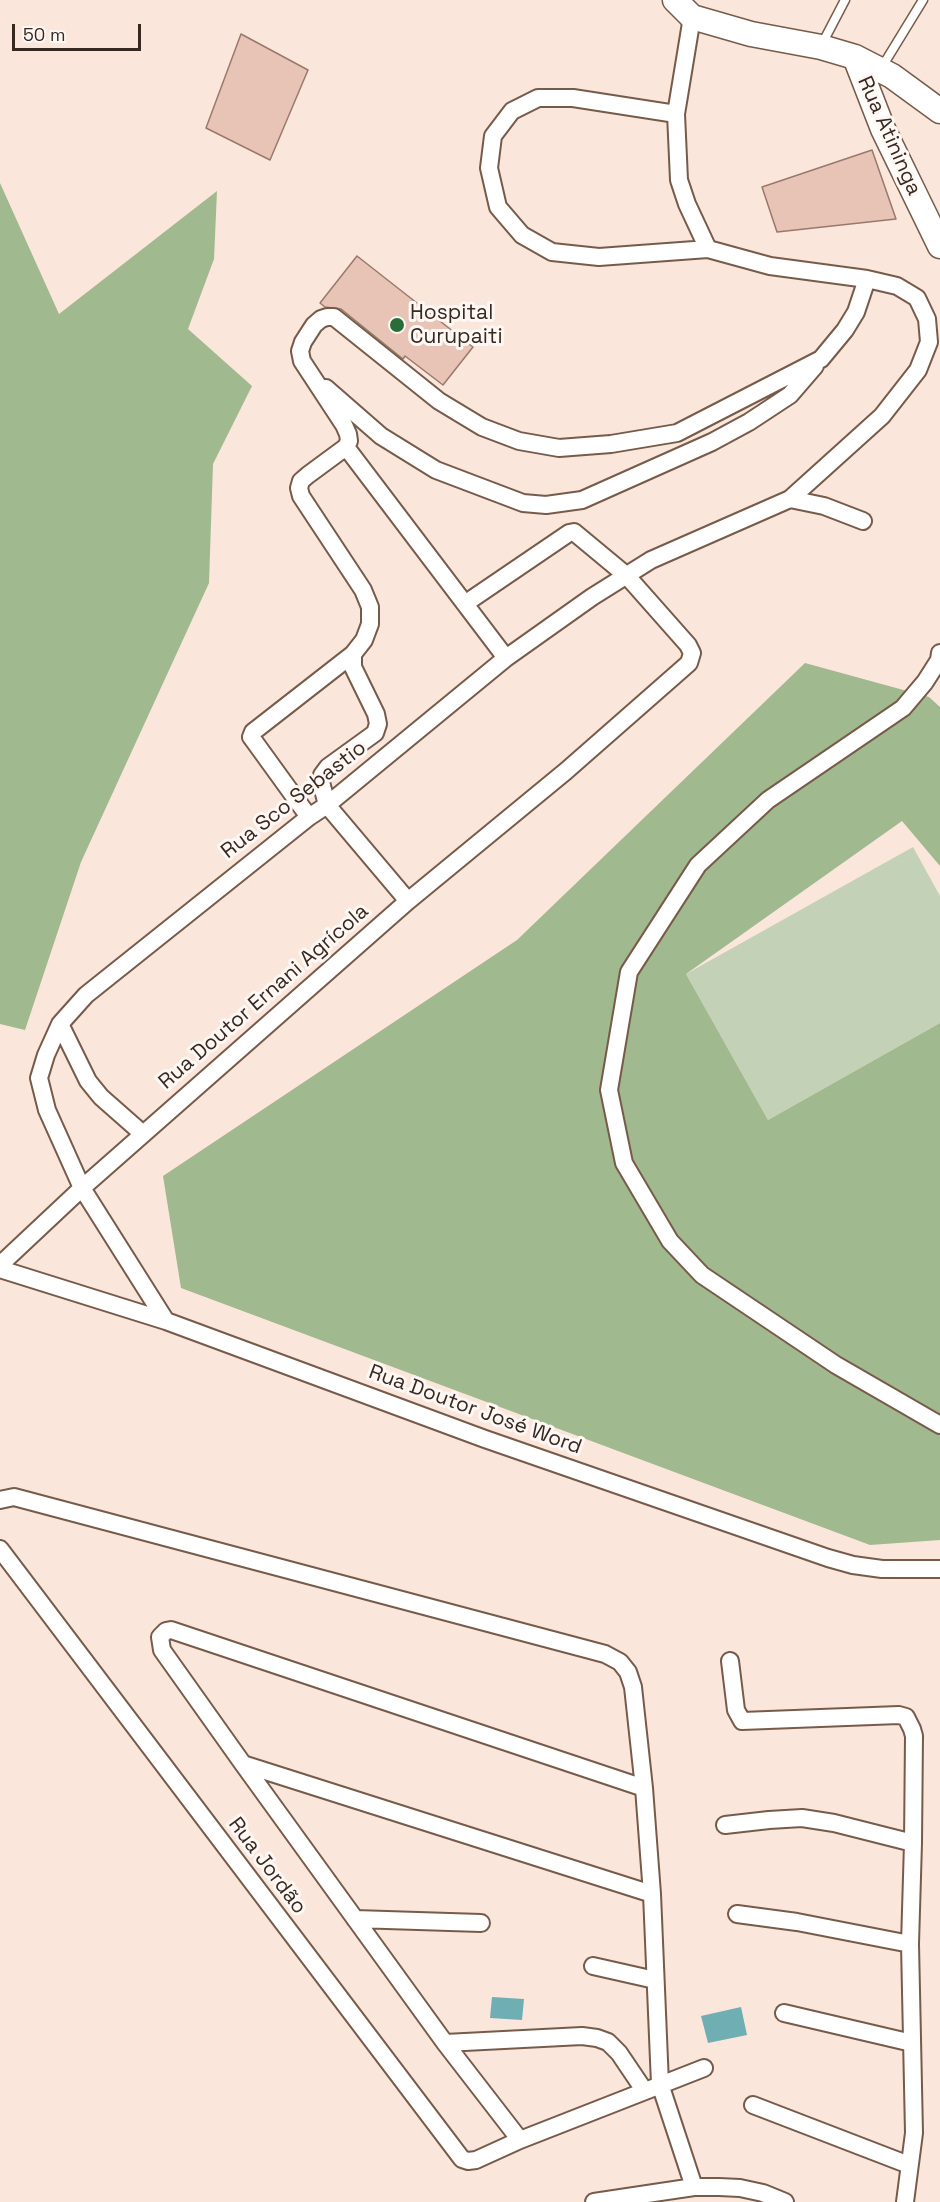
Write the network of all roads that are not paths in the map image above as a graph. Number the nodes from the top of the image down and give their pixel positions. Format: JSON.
{"nodes":[{"id":1,"x":675,"y":0,"type":"edge"},
{"id":2,"x":845,"y":0,"type":"edge"},
{"id":3,"x":923,"y":0,"type":"edge"},
{"id":4,"x":692,"y":17,"type":"junction"},
{"id":5,"x":821,"y":47,"type":"junction"},
{"id":6,"x":855,"y":57,"type":"junction"},
{"id":7,"x":880,"y":70,"type":"junction"},
{"id":8,"x":940,"y":111,"type":"edge"},
{"id":9,"x":676,"y":114,"type":"junction"},
{"id":10,"x":940,"y":246,"type":"edge"},
{"id":11,"x":708,"y":249,"type":"junction"},
{"id":12,"x":867,"y":279,"type":"junction"},
{"id":13,"x":820,"y":359,"type":"junction"},
{"id":14,"x":306,"y":369,"type":"junction"},
{"id":15,"x":346,"y":447,"type":"junction"},
{"id":16,"x":790,"y":499,"type":"junction"},
{"id":17,"x":863,"y":521,"type":"dead end"},
{"id":18,"x":627,"y":576,"type":"junction"},
{"id":19,"x":466,"y":603,"type":"junction"},
{"id":20,"x":940,"y":653,"type":"edge"},
{"id":21,"x":353,"y":654,"type":"junction"},
{"id":22,"x":506,"y":657,"type":"junction"},
{"id":23,"x":327,"y":805,"type":"junction"},
{"id":24,"x":309,"y":817,"type":"junction"},
{"id":25,"x":408,"y":901,"type":"junction"},
{"id":26,"x":60,"y":1024,"type":"junction"},
{"id":27,"x":143,"y":1134,"type":"junction"},
{"id":28,"x":82,"y":1188,"type":"junction"},
{"id":29,"x":0,"y":1267,"type":"edge"},
{"id":30,"x":166,"y":1321,"type":"junction"},
{"id":31,"x":940,"y":1425,"type":"edge"},
{"id":32,"x":0,"y":1500,"type":"edge"},
{"id":33,"x":0,"y":1549,"type":"edge"},
{"id":34,"x":940,"y":1569,"type":"edge"},
{"id":35,"x":730,"y":1661,"type":"dead end"},
{"id":36,"x":243,"y":1764,"type":"junction"},
{"id":37,"x":644,"y":1788,"type":"junction"},
{"id":38,"x":725,"y":1825,"type":"dead end"},
{"id":39,"x":913,"y":1843,"type":"junction"},
{"id":40,"x":652,"y":1894,"type":"junction"},
{"id":41,"x":737,"y":1914,"type":"dead end"},
{"id":42,"x":355,"y":1919,"type":"junction"},
{"id":43,"x":481,"y":1923,"type":"dead end"},
{"id":44,"x":910,"y":1944,"type":"junction"},
{"id":45,"x":593,"y":1966,"type":"dead end"},
{"id":46,"x":655,"y":1980,"type":"junction"},
{"id":47,"x":784,"y":2013,"type":"dead end"},
{"id":48,"x":445,"y":2043,"type":"junction"},
{"id":49,"x":912,"y":2043,"type":"junction"},
{"id":50,"x":704,"y":2068,"type":"dead end"},
{"id":51,"x":652,"y":2087,"type":"junction"},
{"id":52,"x":753,"y":2105,"type":"dead end"},
{"id":53,"x":520,"y":2140,"type":"junction"},
{"id":54,"x":909,"y":2165,"type":"junction"},
{"id":55,"x":694,"y":2187,"type":"junction"},
{"id":56,"x":601,"y":2202,"type":"edge"},
{"id":57,"x":785,"y":2202,"type":"edge"},
{"id":58,"x":905,"y":2202,"type":"edge"}],
"edges":[{"from":1,"to":4,"type":"main road"},
{"from":2,"to":5,"type":"lane"},
{"from":3,"to":7,"type":"lane"},
{"from":4,"to":5,"type":"main road"},
{"from":4,"to":9,"type":"street"},
{"from":5,"to":6,"type":"main road"},
{"from":6,"to":7,"type":"main road"},
{"from":6,"to":10,"type":"main road","name":"Rua Atininga"},
{"from":7,"to":8,"type":"main road"},
{"from":9,"to":11,"type":"street"},
{"from":9,"to":11,"type":"street","name":"Rua Sco Sebastio"},
{"from":11,"to":12,"type":"street","name":"Rua Sco Sebastio"},
{"from":12,"to":13,"type":"street"},
{"from":12,"to":16,"type":"street","name":"Rua Sco Sebastio"},
{"from":13,"to":14,"type":"street"},
{"from":13,"to":14,"type":"street"},
{"from":14,"to":15,"type":"street"},
{"from":15,"to":19,"type":"street"},
{"from":15,"to":21,"type":"street"},
{"from":16,"to":17,"type":"street"},
{"from":16,"to":18,"type":"street","name":"Rua Sco Sebastio"},
{"from":18,"to":19,"type":"street"},
{"from":18,"to":22,"type":"street","name":"Rua Sco Sebastio"},
{"from":18,"to":25,"type":"street","name":"Rua Doutor Ernani Agrícola"},
{"from":19,"to":22,"type":"street"},
{"from":20,"to":31,"type":"street"},
{"from":21,"to":23,"type":"street"},
{"from":21,"to":24,"type":"street"},
{"from":22,"to":23,"type":"street","name":"Rua Sco Sebastio"},
{"from":23,"to":24,"type":"street","name":"Rua Sco Sebastio"},
{"from":23,"to":25,"type":"street"},
{"from":24,"to":26,"type":"street","name":"Rua Sco Sebastio"},
{"from":25,"to":27,"type":"street","name":"Rua Doutor Ernani Agrícola"},
{"from":26,"to":27,"type":"street"},
{"from":26,"to":28,"type":"street","name":"Rua Sco Sebastio"},
{"from":27,"to":28,"type":"street","name":"Rua Doutor Ernani Agrícola"},
{"from":28,"to":29,"type":"street","name":"Rua Doutor Ernani Agrícola"},
{"from":28,"to":30,"type":"street","name":"Rua Sco Sebastio"},
{"from":29,"to":30,"type":"street","name":"Rua Doutor José Word"},
{"from":30,"to":34,"type":"street","name":"Rua Doutor José Word"},
{"from":32,"to":37,"type":"street"},
{"from":33,"to":53,"type":"street","name":"Rua Jordão"},
{"from":35,"to":39,"type":"street"},
{"from":36,"to":37,"type":"street","name":"Rua Jordão"},
{"from":36,"to":40,"type":"street"},
{"from":36,"to":42,"type":"street","name":"Rua Jordão"},
{"from":37,"to":40,"type":"street"},
{"from":38,"to":39,"type":"street"},
{"from":39,"to":44,"type":"street"},
{"from":40,"to":46,"type":"street"},
{"from":41,"to":44,"type":"street"},
{"from":42,"to":43,"type":"street"},
{"from":42,"to":48,"type":"street","name":"Rua Jordão"},
{"from":44,"to":49,"type":"street"},
{"from":45,"to":46,"type":"street"},
{"from":46,"to":51,"type":"street"},
{"from":47,"to":49,"type":"street"},
{"from":48,"to":51,"type":"street"},
{"from":48,"to":53,"type":"street","name":"Rua Jordão"},
{"from":49,"to":54,"type":"street"},
{"from":50,"to":51,"type":"street","name":"Rua Jordão"},
{"from":51,"to":53,"type":"street","name":"Rua Jordão"},
{"from":51,"to":55,"type":"street"},
{"from":52,"to":54,"type":"street"},
{"from":54,"to":58,"type":"street"},
{"from":55,"to":56,"type":"street"},
{"from":55,"to":57,"type":"street"}]}
